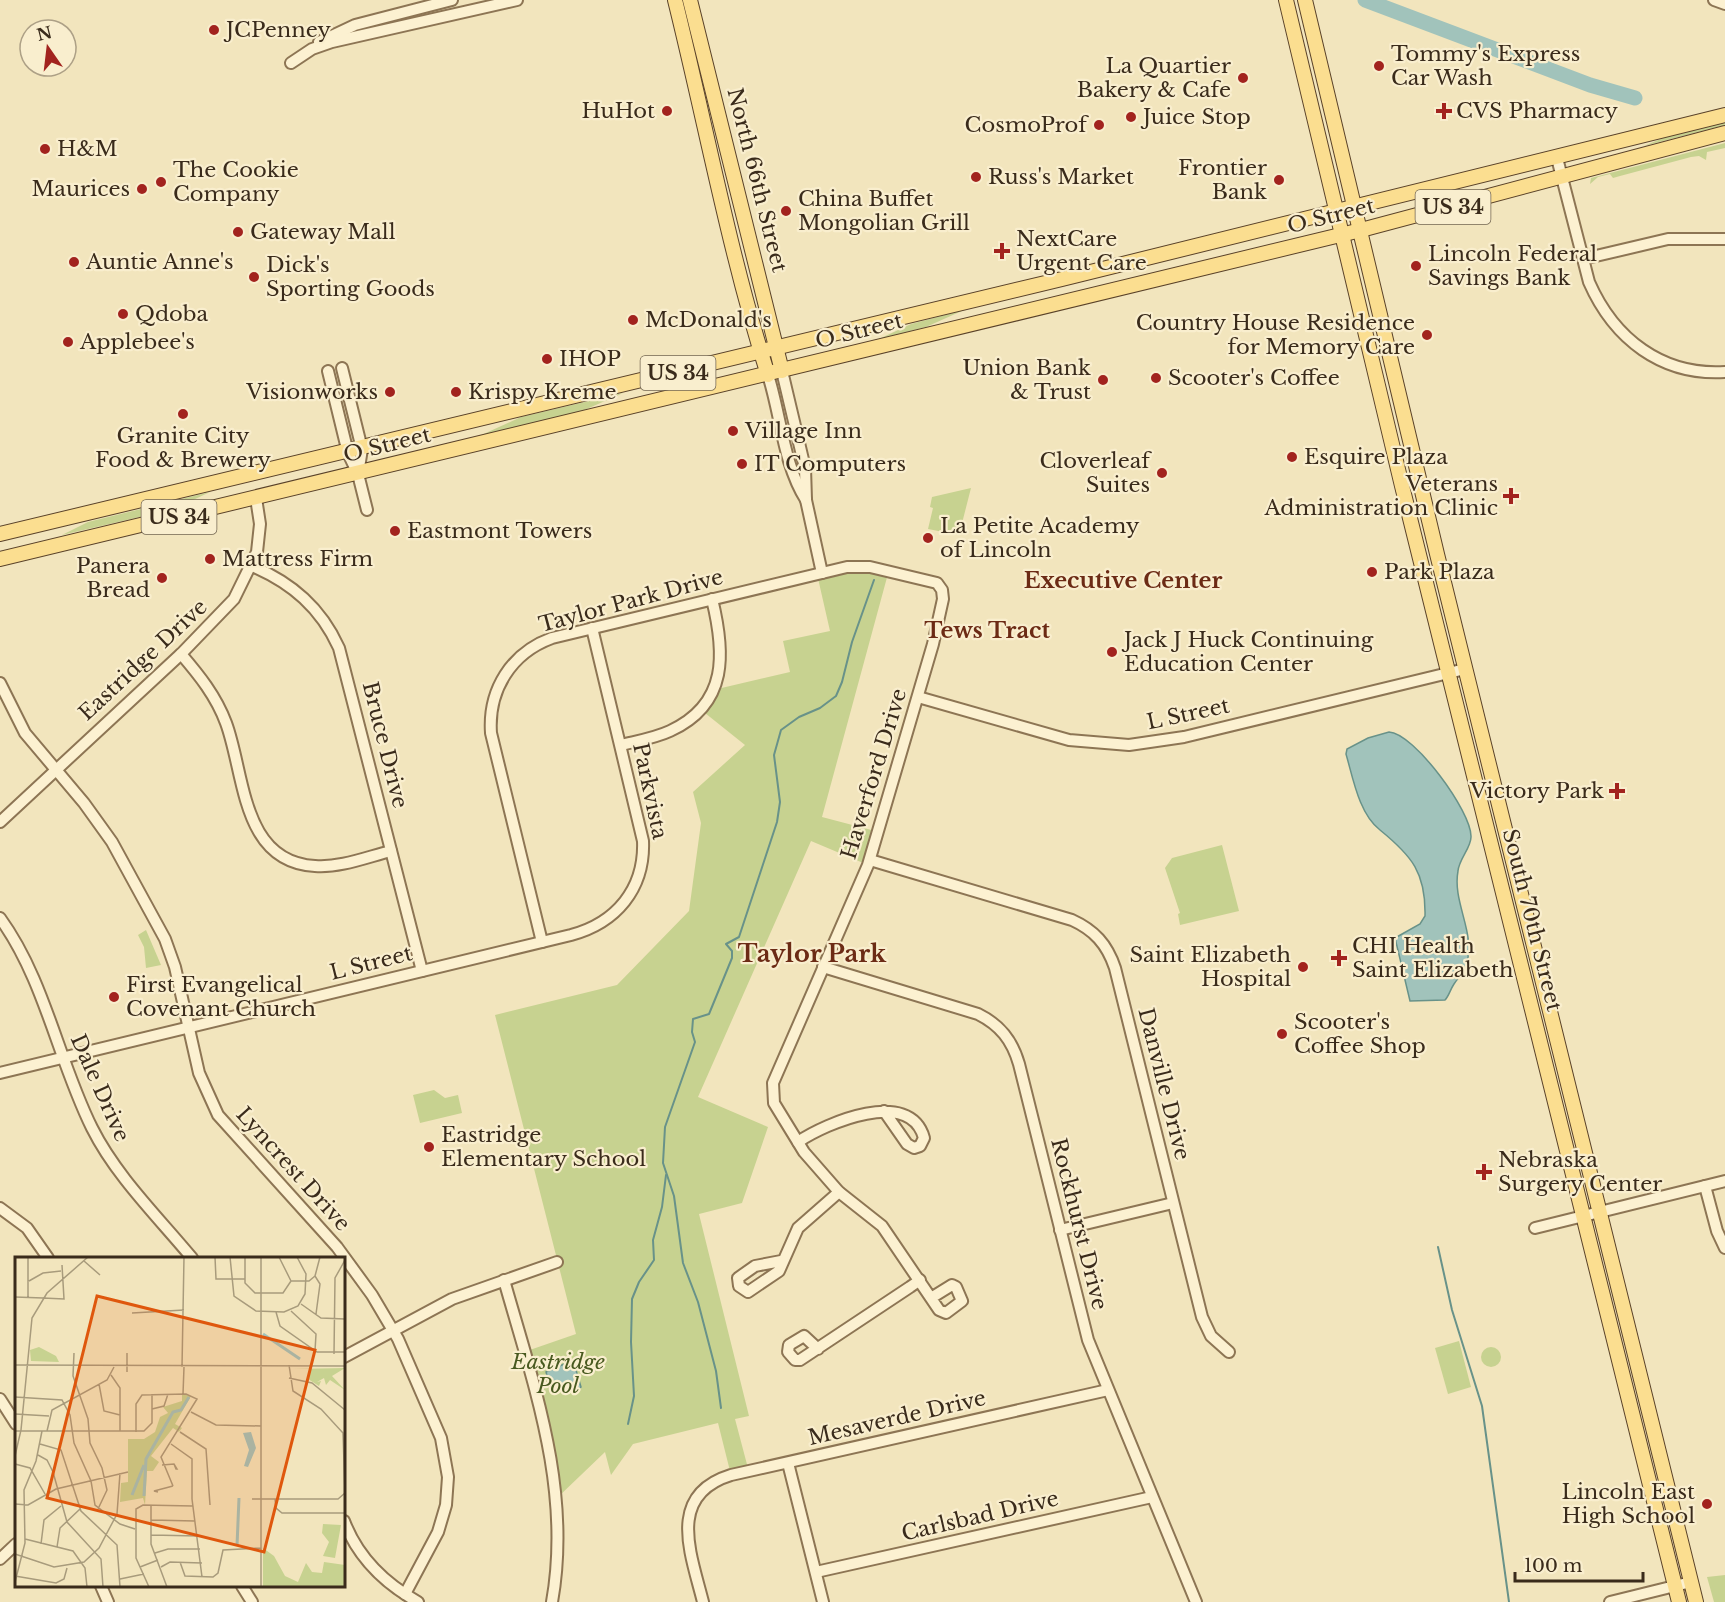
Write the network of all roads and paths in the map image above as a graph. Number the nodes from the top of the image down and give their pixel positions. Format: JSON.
{"nodes":[{"id":1,"x":452,"y":0,"type":"edge"},
{"id":2,"x":517,"y":0,"type":"edge"},
{"id":3,"x":675,"y":0,"type":"edge"},
{"id":4,"x":690,"y":0,"type":"edge"},
{"id":5,"x":1286,"y":0,"type":"edge"},
{"id":6,"x":1305,"y":0,"type":"edge"},
{"id":7,"x":1714,"y":0,"type":"edge"},
{"id":8,"x":1725,"y":4,"type":"edge"},
{"id":9,"x":694,"y":84,"type":"junction"},
{"id":10,"x":1725,"y":115,"type":"edge"},
{"id":11,"x":1725,"y":132,"type":"edge"},
{"id":12,"x":729,"y":156,"type":"junction"},
{"id":13,"x":1557,"y":158,"type":"junction"},
{"id":14,"x":1561,"y":175,"type":"junction"},
{"id":15,"x":1356,"y":207,"type":"junction"},
{"id":16,"x":1337,"y":212,"type":"junction"},
{"id":17,"x":1361,"y":230,"type":"junction"},
{"id":18,"x":1343,"y":235,"type":"junction"},
{"id":19,"x":1725,"y":239,"type":"edge"},
{"id":20,"x":1583,"y":259,"type":"junction"},
{"id":21,"x":777,"y":348,"type":"junction"},
{"id":22,"x":761,"y":353,"type":"junction"},
{"id":23,"x":342,"y":368,"type":"dead end"},
{"id":24,"x":328,"y":371,"type":"dead end"},
{"id":25,"x":782,"y":372,"type":"junction"},
{"id":26,"x":1725,"y":372,"type":"edge"},
{"id":27,"x":768,"y":375,"type":"junction"},
{"id":28,"x":362,"y":449,"type":"junction"},
{"id":29,"x":348,"y":453,"type":"junction"},
{"id":30,"x":358,"y":474,"type":"junction"},
{"id":31,"x":256,"y":498,"type":"junction"},
{"id":32,"x":806,"y":500,"type":"junction"},
{"id":33,"x":367,"y":510,"type":"dead end"},
{"id":34,"x":0,"y":534,"type":"edge"},
{"id":35,"x":0,"y":559,"type":"edge"},
{"id":36,"x":252,"y":566,"type":"junction"},
{"id":37,"x":822,"y":573,"type":"junction"},
{"id":38,"x":940,"y":587,"type":"joint"},
{"id":39,"x":712,"y":599,"type":"junction"},
{"id":40,"x":592,"y":628,"type":"junction"},
{"id":41,"x":181,"y":654,"type":"junction"},
{"id":42,"x":1465,"y":669,"type":"junction"},
{"id":43,"x":1450,"y":672,"type":"junction"},
{"id":44,"x":0,"y":683,"type":"edge"},
{"id":45,"x":918,"y":697,"type":"junction"},
{"id":46,"x":621,"y":745,"type":"junction"},
{"id":47,"x":55,"y":770,"type":"junction"},
{"id":48,"x":0,"y":822,"type":"edge"},
{"id":49,"x":391,"y":851,"type":"junction"},
{"id":50,"x":870,"y":860,"type":"junction"},
{"id":51,"x":0,"y":918,"type":"edge"},
{"id":52,"x":542,"y":942,"type":"junction"},
{"id":53,"x":823,"y":968,"type":"junction"},
{"id":54,"x":422,"y":971,"type":"junction"},
{"id":55,"x":188,"y":1028,"type":"junction"},
{"id":56,"x":64,"y":1058,"type":"junction"},
{"id":57,"x":0,"y":1073,"type":"edge"},
{"id":58,"x":884,"y":1111,"type":"dead end"},
{"id":59,"x":798,"y":1142,"type":"junction"},
{"id":60,"x":1725,"y":1181,"type":"edge"},
{"id":61,"x":1705,"y":1186,"type":"junction"},
{"id":62,"x":839,"y":1192,"type":"junction"},
{"id":63,"x":1173,"y":1203,"type":"junction"},
{"id":64,"x":0,"y":1208,"type":"edge"},
{"id":65,"x":1599,"y":1213,"type":"junction"},
{"id":66,"x":1583,"y":1216,"type":"junction"},
{"id":67,"x":1535,"y":1228,"type":"dead end"},
{"id":68,"x":1060,"y":1230,"type":"junction"},
{"id":69,"x":1725,"y":1248,"type":"edge"},
{"id":70,"x":47,"y":1257,"type":"edge"},
{"id":71,"x":191,"y":1257,"type":"edge"},
{"id":72,"x":343,"y":1257,"type":"edge"},
{"id":73,"x":345,"y":1260,"type":"edge"},
{"id":74,"x":781,"y":1261,"type":"dead end"},
{"id":75,"x":557,"y":1262,"type":"dead end"},
{"id":76,"x":504,"y":1280,"type":"junction"},
{"id":77,"x":920,"y":1280,"type":"junction"},
{"id":78,"x":931,"y":1298,"type":"dead end"},
{"id":79,"x":394,"y":1330,"type":"junction"},
{"id":80,"x":818,"y":1349,"type":"dead end"},
{"id":81,"x":1229,"y":1352,"type":"dead end"},
{"id":82,"x":345,"y":1356,"type":"edge"},
{"id":83,"x":1108,"y":1390,"type":"junction"},
{"id":84,"x":0,"y":1399,"type":"edge"},
{"id":85,"x":15,"y":1422,"type":"edge"},
{"id":86,"x":788,"y":1462,"type":"junction"},
{"id":87,"x":1152,"y":1497,"type":"junction"},
{"id":88,"x":345,"y":1523,"type":"edge"},
{"id":89,"x":15,"y":1545,"type":"edge"},
{"id":90,"x":0,"y":1559,"type":"edge"},
{"id":91,"x":816,"y":1572,"type":"junction"},
{"id":92,"x":1691,"y":1582,"type":"junction"},
{"id":93,"x":1675,"y":1586,"type":"junction"},
{"id":94,"x":101,"y":1587,"type":"edge"},
{"id":95,"x":243,"y":1587,"type":"edge"},
{"id":96,"x":405,"y":1594,"type":"junction"},
{"id":97,"x":108,"y":1602,"type":"edge"},
{"id":98,"x":252,"y":1602,"type":"edge"},
{"id":99,"x":418,"y":1602,"type":"edge"},
{"id":100,"x":552,"y":1602,"type":"edge"},
{"id":101,"x":703,"y":1602,"type":"edge"},
{"id":102,"x":823,"y":1602,"type":"edge"},
{"id":103,"x":1197,"y":1602,"type":"edge"},
{"id":104,"x":1610,"y":1602,"type":"edge"},
{"id":105,"x":1679,"y":1602,"type":"edge"},
{"id":106,"x":1696,"y":1602,"type":"edge"}],
"edges":[{"from":1,"to":2,"type":"street"},
{"from":3,"to":9,"type":"main road","name":"North 66th Street"},
{"from":4,"to":12,"type":"main road","name":"North 66th Street"},
{"from":5,"to":16,"type":"main road","name":"South 70th Street"},
{"from":6,"to":15,"type":"main road","name":"South 70th Street"},
{"from":7,"to":8,"type":"street"},
{"from":9,"to":12,"type":"main road"},
{"from":9,"to":22,"type":"main road","name":"North 66th Street"},
{"from":10,"to":13,"type":"main road","name":"O Street","number":"US 34"},
{"from":11,"to":14,"type":"main road","name":"O Street","number":"US 34"},
{"from":12,"to":21,"type":"main road","name":"North 66th Street"},
{"from":13,"to":14,"type":"street"},
{"from":13,"to":15,"type":"main road","name":"O Street","number":"US 34"},
{"from":14,"to":17,"type":"main road","name":"O Street","number":"US 34"},
{"from":14,"to":20,"type":"street"},
{"from":15,"to":16,"type":"main road","name":"O Street","number":"US 34"},
{"from":15,"to":17,"type":"main road","name":"South 70th Street"},
{"from":16,"to":18,"type":"main road","name":"South 70th Street"},
{"from":16,"to":21,"type":"main road","name":"O Street","number":"US 34"},
{"from":17,"to":18,"type":"main road","name":"O Street","number":"US 34"},
{"from":17,"to":42,"type":"main road","name":"South 70th Street"},
{"from":18,"to":25,"type":"main road","name":"O Street","number":"US 34"},
{"from":18,"to":43,"type":"main road","name":"South 70th Street"},
{"from":19,"to":20,"type":"street"},
{"from":20,"to":26,"type":"street"},
{"from":21,"to":22,"type":"main road","name":"O Street","number":"US 34"},
{"from":21,"to":25,"type":"main road","name":"North 66th Street"},
{"from":22,"to":27,"type":"main road","name":"North 66th Street"},
{"from":22,"to":28,"type":"main road","name":"O Street","number":"US 34"},
{"from":23,"to":28,"type":"street"},
{"from":24,"to":29,"type":"street"},
{"from":25,"to":27,"type":"main road","name":"O Street","number":"US 34"},
{"from":25,"to":32,"type":"street"},
{"from":27,"to":30,"type":"main road","name":"O Street","number":"US 34"},
{"from":27,"to":32,"type":"street"},
{"from":28,"to":29,"type":"main road","name":"O Street","number":"US 34"},
{"from":28,"to":30,"type":"street"},
{"from":29,"to":30,"type":"street"},
{"from":29,"to":34,"type":"main road","name":"O Street","number":"US 34"},
{"from":30,"to":31,"type":"main road","name":"O Street","number":"US 34"},
{"from":30,"to":33,"type":"street"},
{"from":31,"to":35,"type":"main road","name":"O Street","number":"US 34"},
{"from":31,"to":36,"type":"street","name":"Eastridge Drive"},
{"from":32,"to":37,"type":"street"},
{"from":36,"to":41,"type":"street","name":"Eastridge Drive"},
{"from":36,"to":49,"type":"street","name":"Bruce Drive"},
{"from":37,"to":38,"type":"street","name":"Taylor Park Drive"},
{"from":37,"to":39,"type":"street","name":"Taylor Park Drive"},
{"from":38,"to":45,"type":"street","name":"Haverford Drive"},
{"from":39,"to":40,"type":"street","name":"Taylor Park Drive"},
{"from":39,"to":46,"type":"street"},
{"from":40,"to":46,"type":"street","name":"Parkvista"},
{"from":40,"to":52,"type":"street","name":"Taylor Park Drive"},
{"from":41,"to":47,"type":"street","name":"Eastridge Drive"},
{"from":41,"to":49,"type":"street"},
{"from":42,"to":43,"type":"street","name":"L Street"},
{"from":42,"to":65,"type":"main road","name":"South 70th Street"},
{"from":43,"to":45,"type":"street","name":"L Street"},
{"from":43,"to":66,"type":"main road","name":"South 70th Street"},
{"from":44,"to":47,"type":"street","name":"Lyncrest Drive"},
{"from":45,"to":50,"type":"street","name":"Haverford Drive"},
{"from":46,"to":52,"type":"street","name":"Parkvista"},
{"from":47,"to":48,"type":"street","name":"Eastridge Drive"},
{"from":47,"to":55,"type":"street","name":"Lyncrest Drive"},
{"from":49,"to":54,"type":"street","name":"Bruce Drive"},
{"from":50,"to":53,"type":"street","name":"Haverford Drive"},
{"from":50,"to":63,"type":"street","name":"Danville Drive"},
{"from":51,"to":56,"type":"street","name":"Dale Drive"},
{"from":52,"to":54,"type":"street","name":"L Street"},
{"from":53,"to":59,"type":"street","name":"Haverford Drive"},
{"from":53,"to":68,"type":"street","name":"Rockhurst Drive"},
{"from":54,"to":55,"type":"street","name":"L Street"},
{"from":55,"to":56,"type":"street","name":"L Street"},
{"from":55,"to":72,"type":"street","name":"Lyncrest Drive"},
{"from":56,"to":57,"type":"street","name":"L Street"},
{"from":56,"to":71,"type":"street","name":"Dale Drive"},
{"from":58,"to":59,"type":"street"},
{"from":59,"to":62,"type":"street"},
{"from":60,"to":61,"type":"street"},
{"from":61,"to":65,"type":"street"},
{"from":61,"to":69,"type":"street"},
{"from":62,"to":74,"type":"street"},
{"from":62,"to":77,"type":"street"},
{"from":63,"to":68,"type":"street"},
{"from":63,"to":81,"type":"street","name":"Danville Drive"},
{"from":64,"to":70,"type":"street"},
{"from":65,"to":66,"type":"street"},
{"from":65,"to":92,"type":"main road","name":"South 70th Street"},
{"from":66,"to":67,"type":"street"},
{"from":66,"to":93,"type":"main road","name":"South 70th Street"},
{"from":68,"to":83,"type":"street","name":"Rockhurst Drive"},
{"from":73,"to":79,"type":"street","name":"Lyncrest Drive"},
{"from":75,"to":76,"type":"street"},
{"from":76,"to":79,"type":"street"},
{"from":76,"to":100,"type":"street"},
{"from":77,"to":78,"type":"street"},
{"from":77,"to":80,"type":"street"},
{"from":79,"to":82,"type":"street"},
{"from":79,"to":96,"type":"street","name":"Lyncrest Drive"},
{"from":83,"to":86,"type":"street","name":"Mesaverde Drive"},
{"from":83,"to":87,"type":"street","name":"Rockhurst Drive"},
{"from":84,"to":85,"type":"street"},
{"from":86,"to":91,"type":"street"},
{"from":86,"to":101,"type":"street","name":"Mesaverde Drive"},
{"from":87,"to":91,"type":"street","name":"Carlsbad Drive"},
{"from":87,"to":103,"type":"street","name":"Rockhurst Drive"},
{"from":88,"to":96,"type":"street"},
{"from":89,"to":90,"type":"street"},
{"from":91,"to":102,"type":"street"},
{"from":92,"to":93,"type":"street"},
{"from":92,"to":106,"type":"main road","name":"South 70th Street"},
{"from":93,"to":104,"type":"street"},
{"from":93,"to":105,"type":"main road","name":"South 70th Street"},
{"from":94,"to":97,"type":"street"},
{"from":95,"to":98,"type":"street"},
{"from":96,"to":99,"type":"street"}]}
